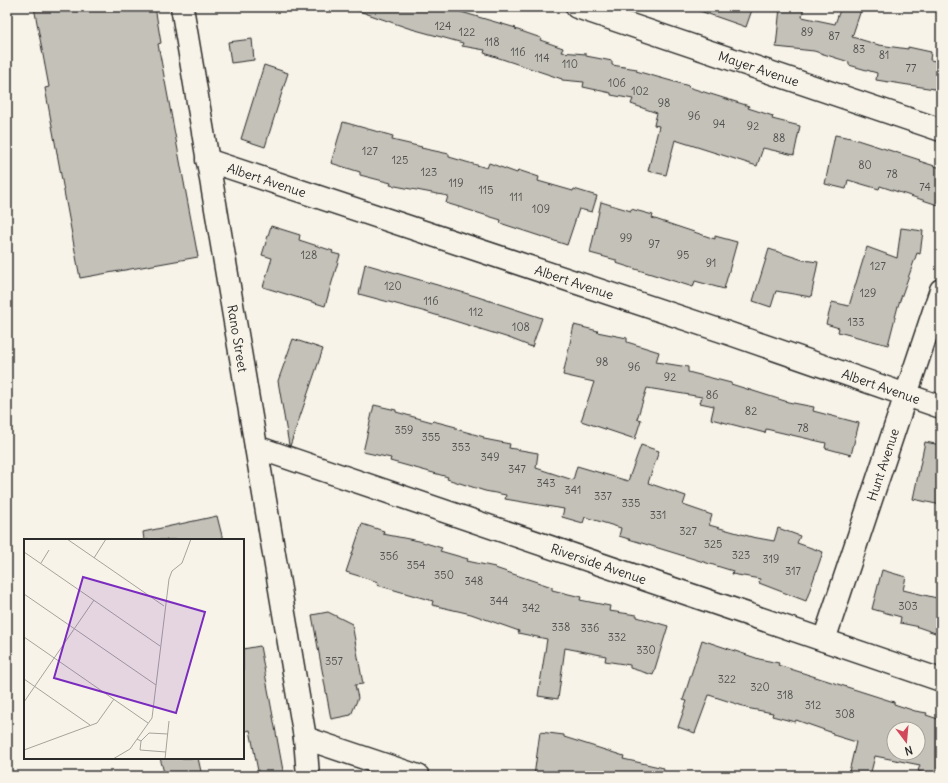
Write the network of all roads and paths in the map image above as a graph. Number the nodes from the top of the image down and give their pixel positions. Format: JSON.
{"nodes":[{"id":1,"x":182,"y":7,"type":"edge"},
{"id":2,"x":576,"y":7,"type":"edge"},
{"id":3,"x":941,"y":130,"type":"edge"},
{"id":4,"x":207,"y":160,"type":"junction"},
{"id":5,"x":941,"y":290,"type":"edge"},
{"id":6,"x":906,"y":395,"type":"junction"},
{"id":7,"x":941,"y":407,"type":"edge"},
{"id":8,"x":256,"y":447,"type":"junction"},
{"id":9,"x":824,"y":640,"type":"junction"},
{"id":10,"x":941,"y":680,"type":"edge"},
{"id":11,"x":304,"y":738,"type":"junction"},
{"id":12,"x":308,"y":776,"type":"edge"},
{"id":13,"x":418,"y":776,"type":"edge"}],
"edges":[{"from":1,"to":4,"type":"street","name":"Rano Street"},
{"from":2,"to":3,"type":"street","name":"Mayer Avenue"},
{"from":4,"to":6,"type":"street","name":"Albert Avenue"},
{"from":4,"to":8,"type":"street","name":"Rano Street"},
{"from":5,"to":6,"type":"street","name":"Hunt Avenue"},
{"from":6,"to":7,"type":"street","name":"Albert Avenue"},
{"from":6,"to":9,"type":"street","name":"Hunt Avenue"},
{"from":8,"to":9,"type":"street","name":"Riverside Avenue"},
{"from":8,"to":11,"type":"street","name":"Rano Street"},
{"from":9,"to":10,"type":"street","name":"Riverside Avenue"},
{"from":11,"to":12,"type":"street","name":"Rano Street"},
{"from":11,"to":13,"type":"street"}]}
